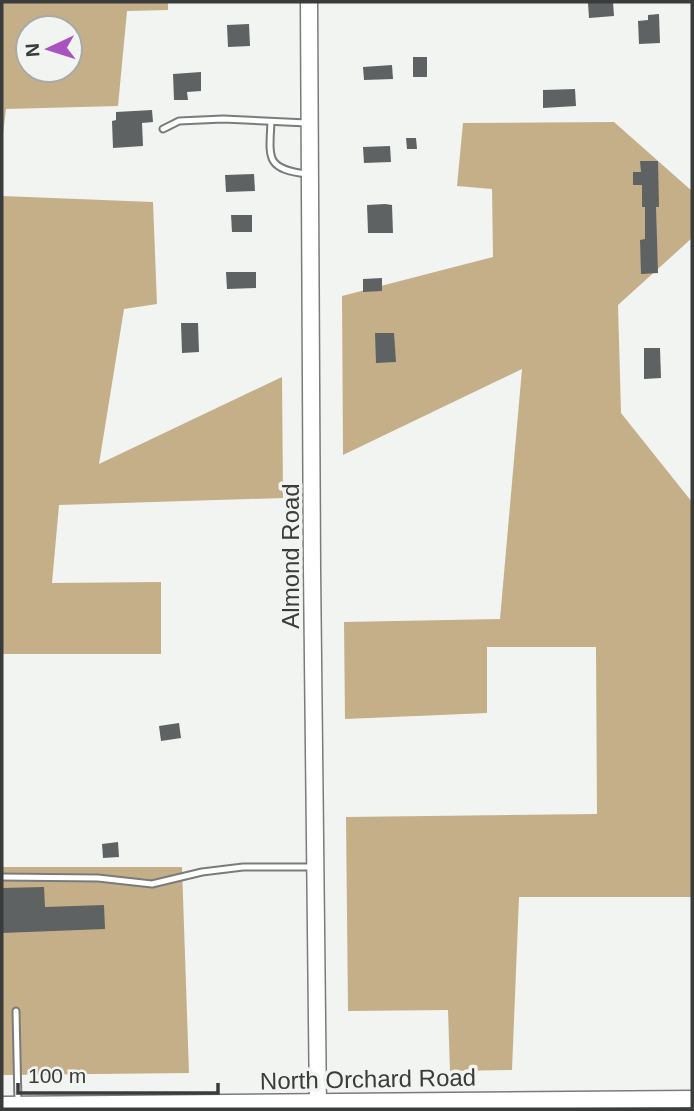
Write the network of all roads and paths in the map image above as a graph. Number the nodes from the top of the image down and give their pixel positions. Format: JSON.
{"nodes":[{"id":1,"x":309,"y":2,"type":"edge"},
{"id":2,"x":271,"y":122,"type":"junction"},
{"id":3,"x":310,"y":124,"type":"junction"},
{"id":4,"x":163,"y":129,"type":"dead end"},
{"id":5,"x":310,"y":175,"type":"junction"},
{"id":6,"x":315,"y":867,"type":"junction"},
{"id":7,"x":2,"y":877,"type":"edge"},
{"id":8,"x":16,"y":1012,"type":"dead end"},
{"id":9,"x":692,"y":1099,"type":"edge"},
{"id":10,"x":10,"y":1105,"type":"edge"},
{"id":11,"x":318,"y":1106,"type":"edge"}],
"edges":[{"from":1,"to":3,"type":"main road","name":"Almond Road"},
{"from":2,"to":3,"type":"lane"},
{"from":2,"to":4,"type":"lane"},
{"from":2,"to":5,"type":"lane"},
{"from":3,"to":5,"type":"main road","name":"Almond Road"},
{"from":5,"to":6,"type":"main road","name":"Almond Road"},
{"from":6,"to":7,"type":"lane"},
{"from":6,"to":11,"type":"main road","name":"Almond Road"},
{"from":8,"to":10,"type":"lane"},
{"from":9,"to":11,"type":"main road","name":"North Orchard Road"},
{"from":10,"to":11,"type":"main road","name":"North Orchard Road"}]}
